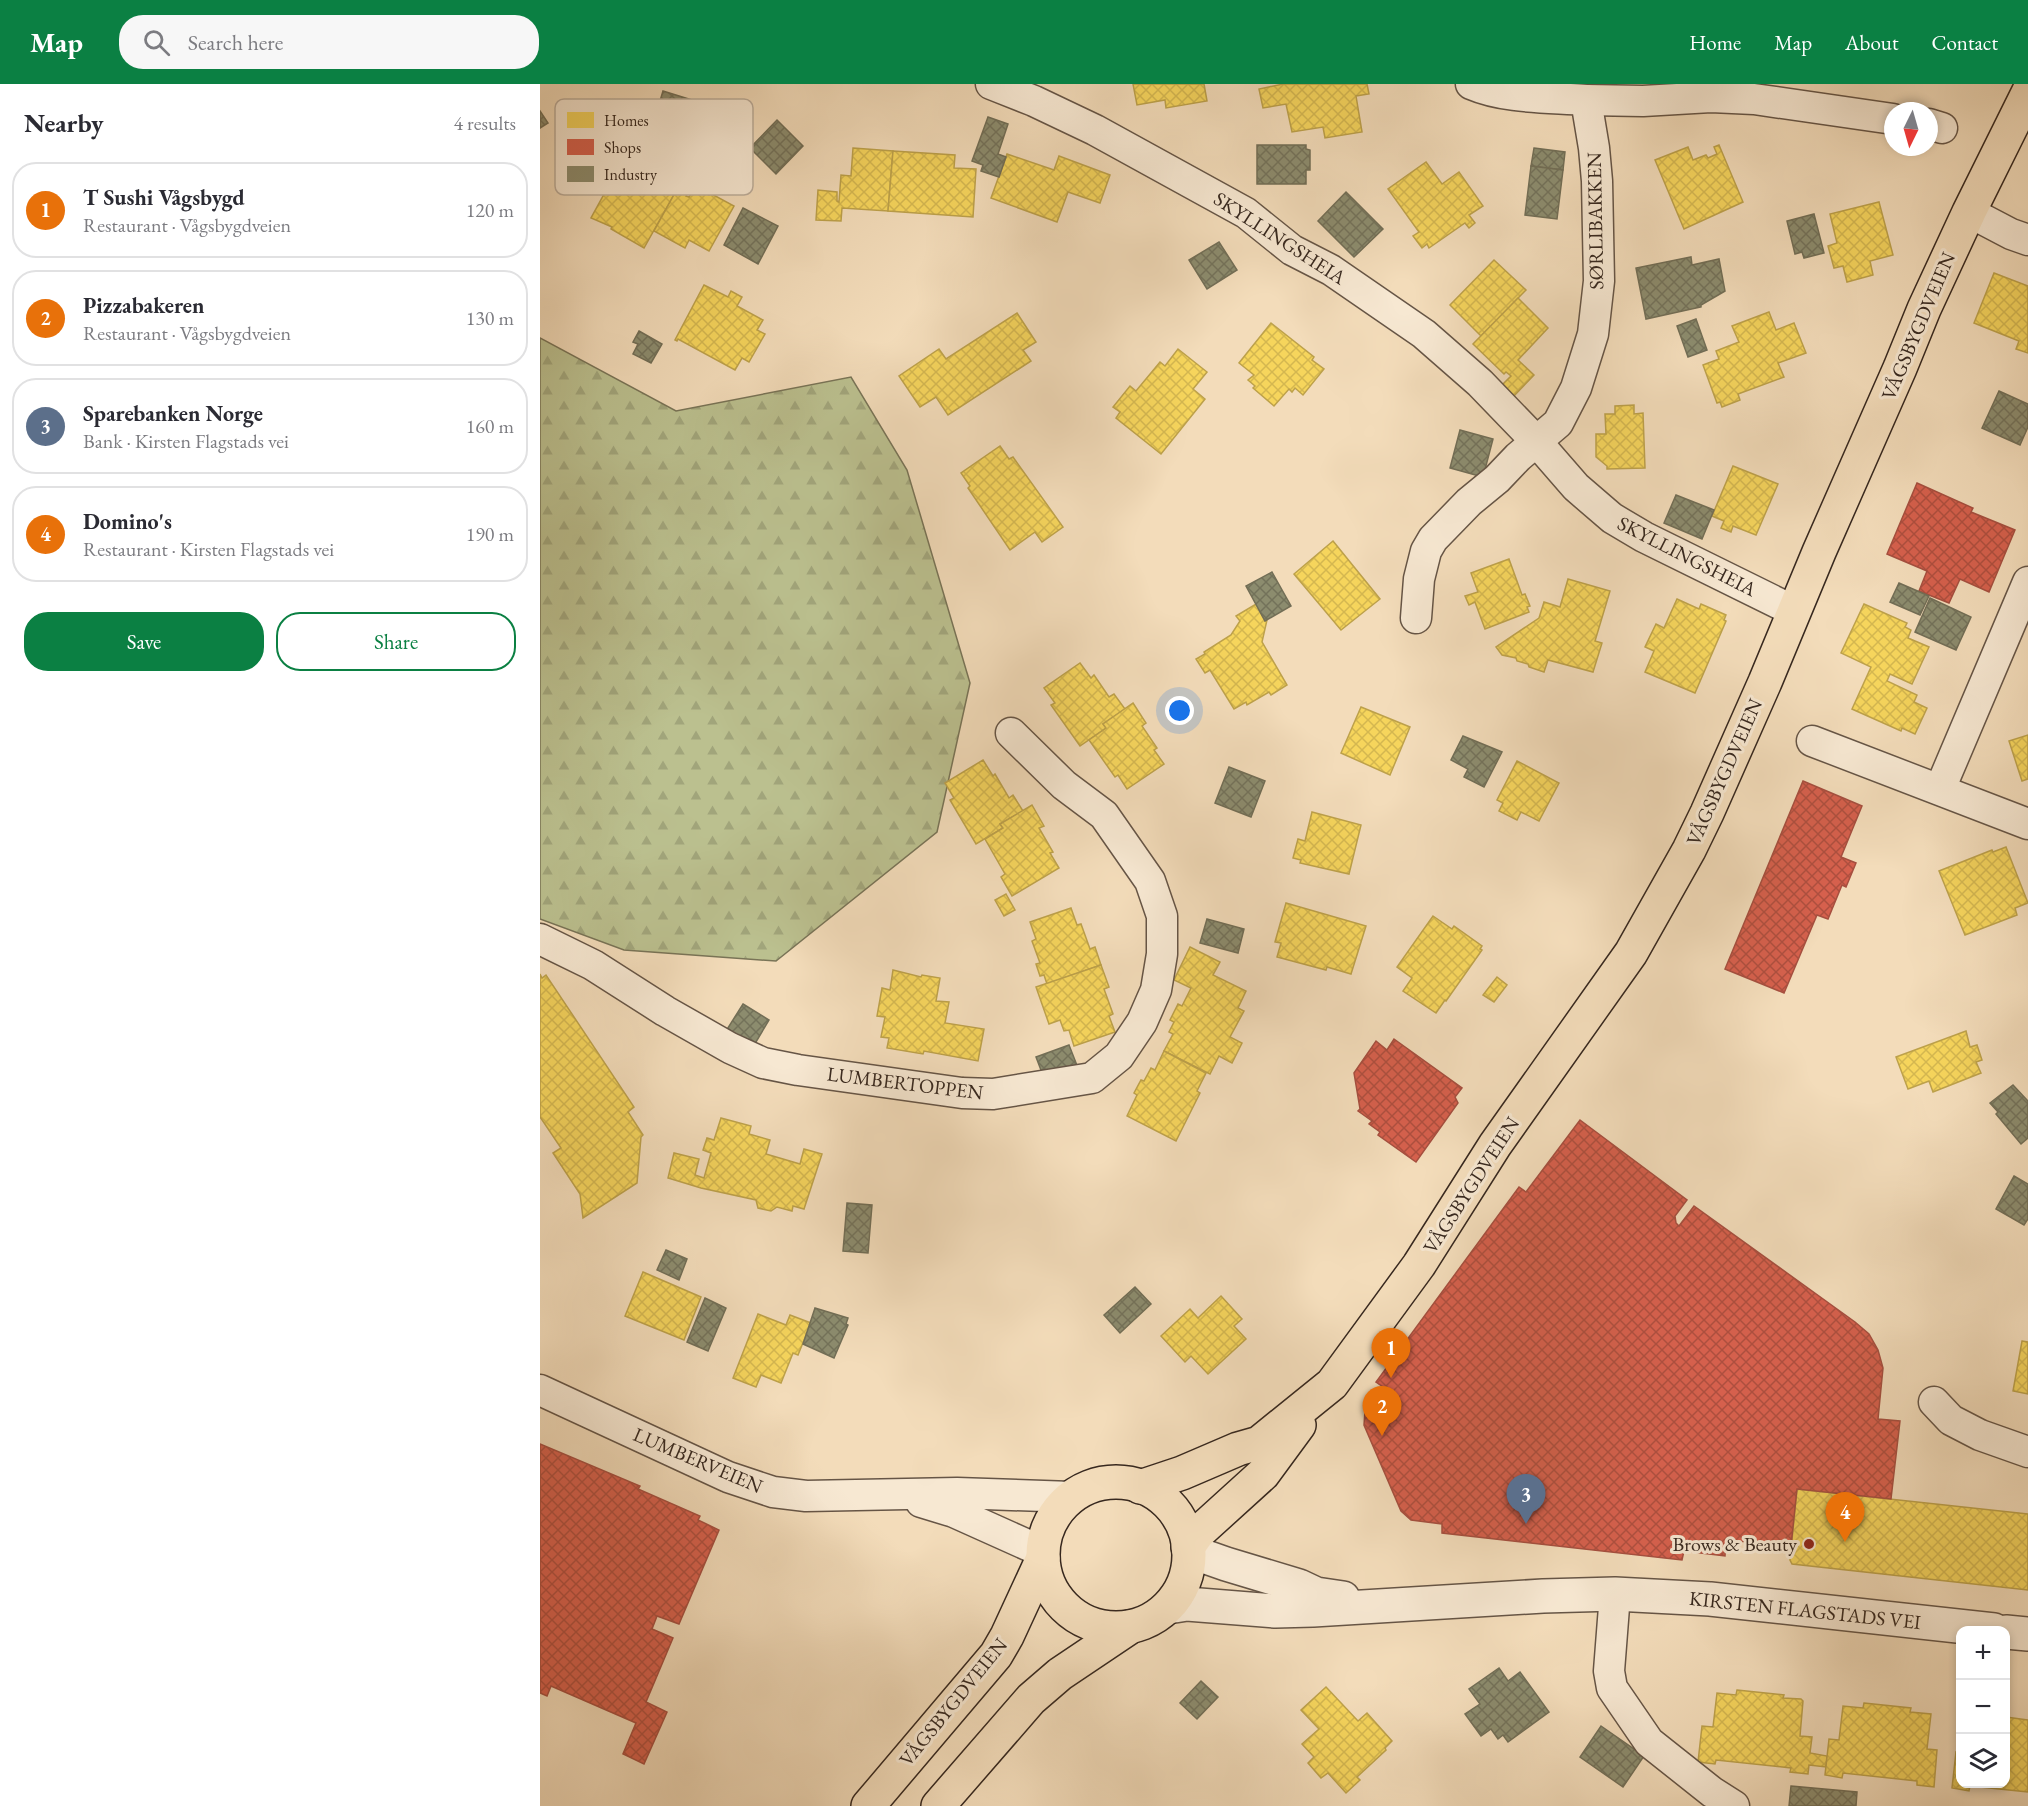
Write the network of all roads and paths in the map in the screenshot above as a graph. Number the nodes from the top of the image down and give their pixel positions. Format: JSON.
{"nodes":[{"id":1,"x":991,"y":84,"type":"edge"},
{"id":2,"x":1471,"y":84,"type":"edge"},
{"id":3,"x":2028,"y":93,"type":"edge"},
{"id":4,"x":1586,"y":100,"type":"junction"},
{"id":5,"x":1884,"y":118,"type":"edge"},
{"id":6,"x":1969,"y":212,"type":"junction"},
{"id":7,"x":2028,"y":240,"type":"edge"},
{"id":8,"x":1536,"y":441,"type":"junction"},
{"id":9,"x":2028,"y":582,"type":"edge"},
{"id":10,"x":1794,"y":611,"type":"junction"},
{"id":11,"x":1416,"y":618,"type":"dead end"},
{"id":12,"x":1011,"y":733,"type":"dead end"},
{"id":13,"x":1812,"y":741,"type":"dead end"},
{"id":14,"x":1940,"y":789,"type":"junction"},
{"id":15,"x":2028,"y":824,"type":"edge"},
{"id":16,"x":540,"y":939,"type":"edge"},
{"id":17,"x":540,"y":1390,"type":"edge"},
{"id":18,"x":1321,"y":1395,"type":"junction"},
{"id":19,"x":1934,"y":1402,"type":"dead end"},
{"id":20,"x":2028,"y":1452,"type":"edge"},
{"id":21,"x":1140,"y":1487,"type":"junction"},
{"id":22,"x":901,"y":1495,"type":"junction"},
{"id":23,"x":1072,"y":1497,"type":"junction"},
{"id":24,"x":1189,"y":1549,"type":"junction"},
{"id":25,"x":1043,"y":1555,"type":"junction"},
{"id":26,"x":1615,"y":1594,"type":"junction"},
{"id":27,"x":1386,"y":1605,"type":"junction"},
{"id":28,"x":1168,"y":1607,"type":"junction"},
{"id":29,"x":1959,"y":1626,"type":"edge"},
{"id":30,"x":1130,"y":1627,"type":"junction"},
{"id":31,"x":2010,"y":1633,"type":"edge"},
{"id":32,"x":2028,"y":1635,"type":"edge"},
{"id":33,"x":868,"y":1806,"type":"edge"},
{"id":34,"x":938,"y":1806,"type":"edge"},
{"id":35,"x":1734,"y":1806,"type":"edge"}],
"edges":[{"from":1,"to":8,"type":"street","name":"SKYLLINGSHEIA"},
{"from":2,"to":4,"type":"street"},
{"from":3,"to":6,"type":"main road","name":"VÅGSBYGDVEIEN"},
{"from":4,"to":5,"type":"street"},
{"from":4,"to":8,"type":"street","name":"SØRLIBAKKEN"},
{"from":6,"to":7,"type":"street"},
{"from":6,"to":10,"type":"main road","name":"VÅGSBYGDVEIEN"},
{"from":8,"to":10,"type":"street","name":"SKYLLINGSHEIA"},
{"from":8,"to":11,"type":"street"},
{"from":9,"to":14,"type":"street"},
{"from":10,"to":18,"type":"main road","name":"VÅGSBYGDVEIEN"},
{"from":12,"to":16,"type":"street","name":"LUMBERTOPPEN"},
{"from":13,"to":14,"type":"street"},
{"from":14,"to":15,"type":"street"},
{"from":17,"to":22,"type":"street","name":"LUMBERVEIEN"},
{"from":18,"to":21,"type":"main road","name":"VÅGSBYGDVEIEN"},
{"from":18,"to":24,"type":"main road","name":"VÅGSBYGDVEIEN"},
{"from":19,"to":20,"type":"street"},
{"from":21,"to":23,"type":"main road"},
{"from":21,"to":24,"type":"main road"},
{"from":22,"to":23,"type":"street","name":"LUMBERVEIEN"},
{"from":22,"to":25,"type":"street","name":"LUMBERVEIEN"},
{"from":23,"to":25,"type":"main road"},
{"from":24,"to":27,"type":"street","name":"KIRSTEN FLAGSTADS VEI"},
{"from":24,"to":28,"type":"main road"},
{"from":25,"to":30,"type":"main road"},
{"from":25,"to":33,"type":"main road","name":"VÅGSBYGDVEIEN"},
{"from":26,"to":27,"type":"street","name":"KIRSTEN FLAGSTADS VEI"},
{"from":26,"to":29,"type":"street","name":"KIRSTEN FLAGSTADS VEI"},
{"from":26,"to":35,"type":"street"},
{"from":27,"to":28,"type":"street","name":"KIRSTEN FLAGSTADS VEI"},
{"from":28,"to":30,"type":"main road"},
{"from":30,"to":34,"type":"main road"},
{"from":31,"to":32,"type":"street"}]}
